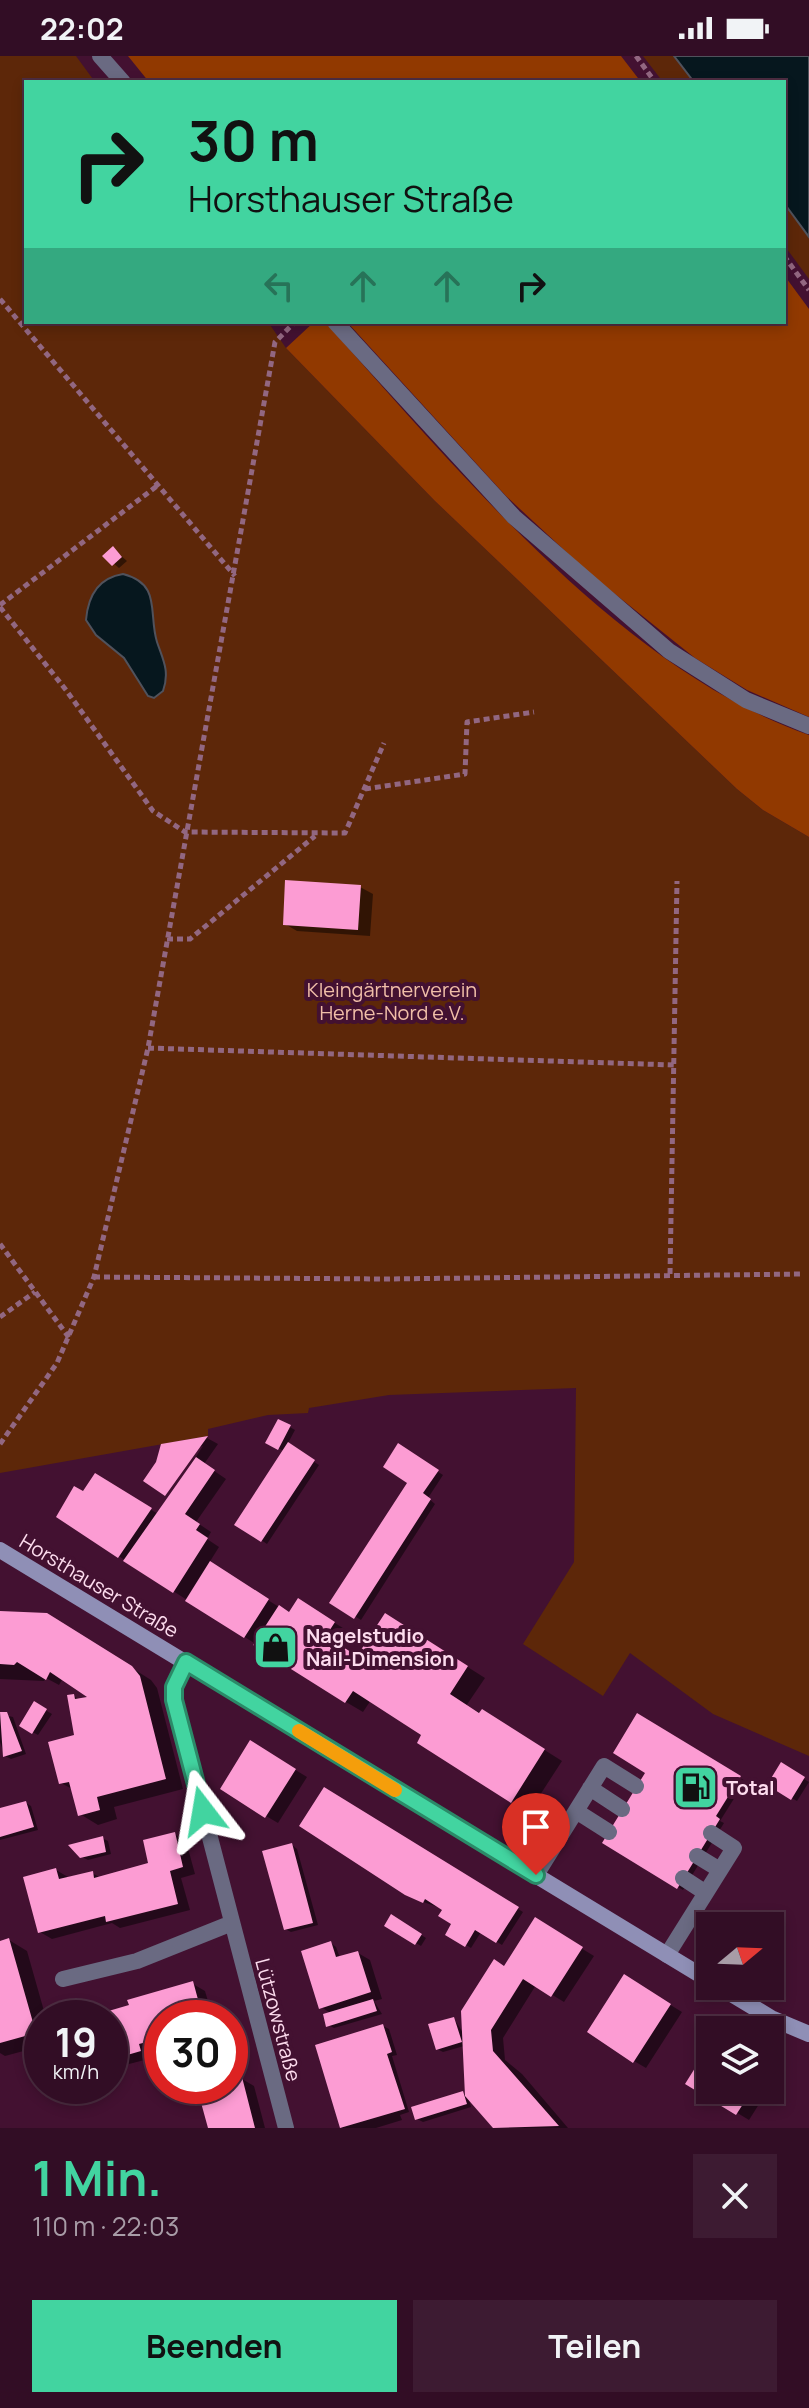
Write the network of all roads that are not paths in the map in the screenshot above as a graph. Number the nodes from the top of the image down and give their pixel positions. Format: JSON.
{"nodes":[{"id":1,"x":100,"y":56,"type":"edge"},
{"id":2,"x":121,"y":80,"type":"edge"},
{"id":3,"x":337,"y":324,"type":"edge"},
{"id":4,"x":809,"y":726,"type":"edge"},
{"id":5,"x":0,"y":1550,"type":"edge"},
{"id":6,"x":186,"y":1662,"type":"junction"},
{"id":7,"x":636,"y":1786,"type":"dead end"},
{"id":8,"x":590,"y":1788,"type":"junction"},
{"id":9,"x":622,"y":1809,"type":"dead end"},
{"id":10,"x":576,"y":1811,"type":"junction"},
{"id":11,"x":609,"y":1832,"type":"dead end"},
{"id":12,"x":711,"y":1833,"type":"dead end"},
{"id":13,"x":697,"y":1856,"type":"dead end"},
{"id":14,"x":720,"y":1870,"type":"junction"},
{"id":15,"x":536,"y":1875,"type":"junction"},
{"id":16,"x":683,"y":1878,"type":"dead end"},
{"id":17,"x":706,"y":1893,"type":"junction"},
{"id":18,"x":232,"y":1923,"type":"junction"},
{"id":19,"x":667,"y":1955,"type":"junction"},
{"id":20,"x":696,"y":1973,"type":"edge"},
{"id":21,"x":63,"y":1979,"type":"dead end"},
{"id":22,"x":741,"y":2000,"type":"edge"},
{"id":23,"x":809,"y":2034,"type":"edge"},
{"id":24,"x":286,"y":2128,"type":"edge"}],
"edges":[{"from":1,"to":2,"type":"street"},
{"from":3,"to":4,"type":"street"},
{"from":5,"to":6,"type":"main road","name":"Horsthauser Straße"},
{"from":6,"to":15,"type":"main road","name":"Horsthauser Straße"},
{"from":6,"to":18,"type":"street","name":"Lützowstraße"},
{"from":7,"to":8,"type":"street"},
{"from":8,"to":9,"type":"street"},
{"from":8,"to":10,"type":"street"},
{"from":10,"to":11,"type":"street"},
{"from":10,"to":15,"type":"street"},
{"from":12,"to":14,"type":"street"},
{"from":13,"to":14,"type":"street"},
{"from":14,"to":17,"type":"street"},
{"from":15,"to":19,"type":"main road","name":"Horsthauser Straße"},
{"from":16,"to":17,"type":"street"},
{"from":17,"to":19,"type":"street"},
{"from":18,"to":21,"type":"street"},
{"from":18,"to":24,"type":"street","name":"Lützowstraße"},
{"from":19,"to":20,"type":"main road","name":"Horsthauser Straße"},
{"from":22,"to":23,"type":"main road"}]}
